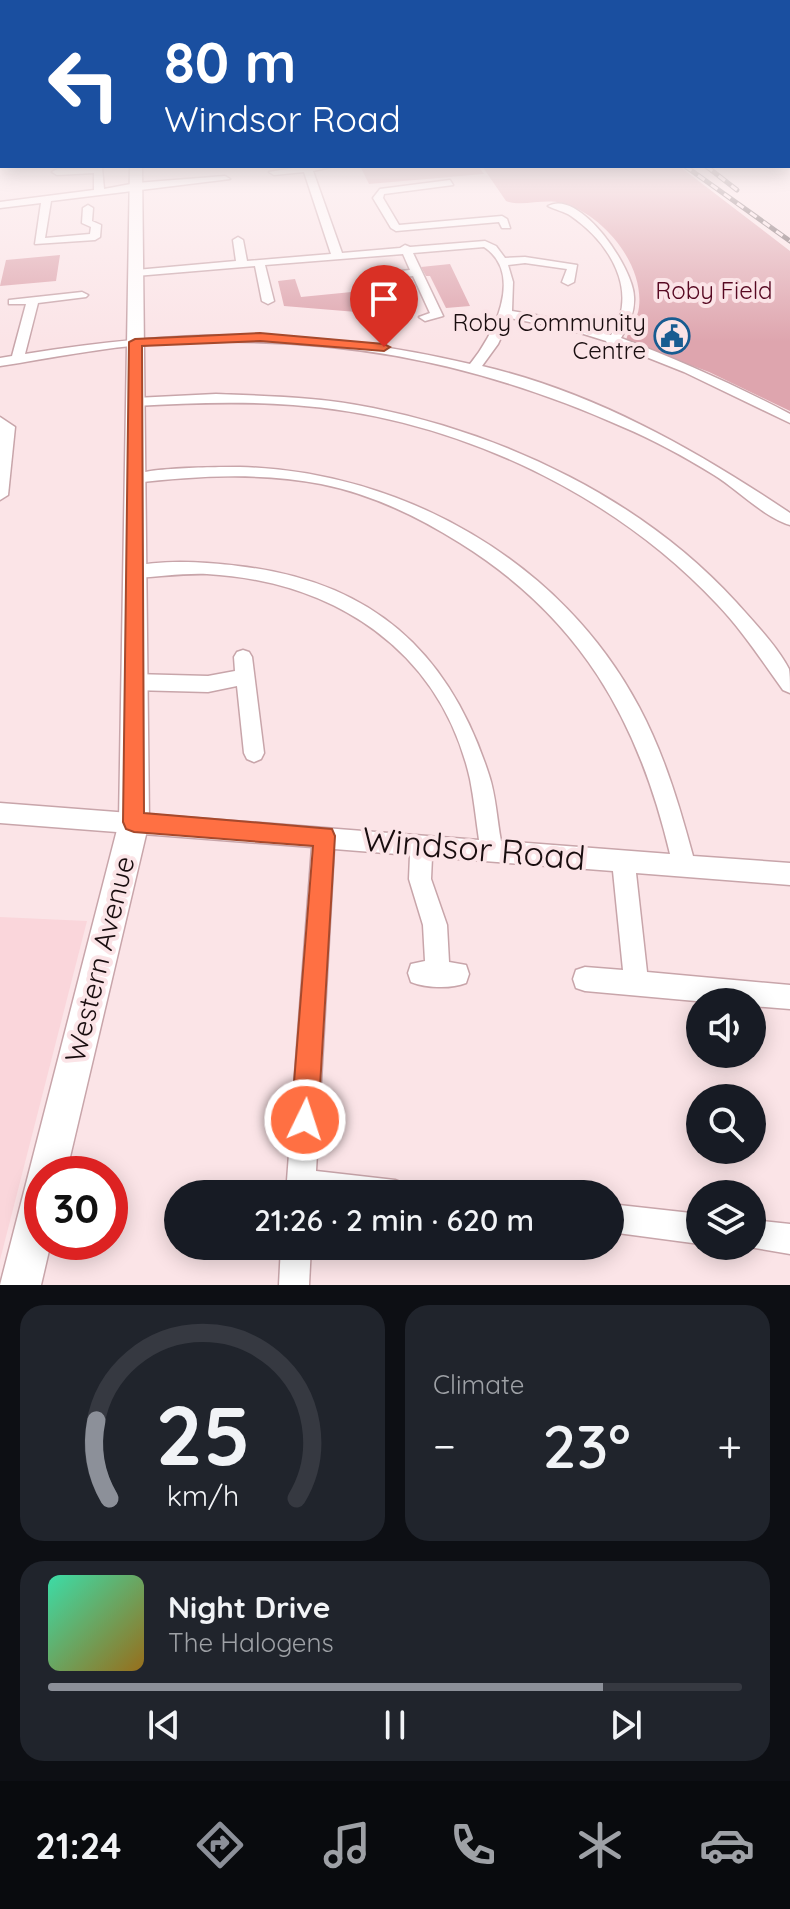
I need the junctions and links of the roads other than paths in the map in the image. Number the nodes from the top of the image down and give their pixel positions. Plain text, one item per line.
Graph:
1 (43, 222) edge
2 (87, 222) edge
3 (136, 222) edge
4 (324, 222) edge
5 (392, 222) edge
6 (470, 222) edge
7 (504, 222) edge
8 (584, 222) edge
9 (427, 226) junction
10 (506, 226) dead end
11 (238, 240) dead end
12 (438, 246) junction
13 (405, 248) junction
14 (337, 255) junction
15 (259, 262) junction
16 (502, 262) junction
17 (242, 264) junction
18 (417, 272) junction
19 (136, 273) junction
20 (568, 282) dead end
21 (378, 289) dead end
22 (82, 295) dead end
23 (33, 300) junction
24 (268, 301) dead end
25 (13, 302) dead end
26 (506, 314) junction
27 (425, 317) dead end
28 (135, 342) junction
29 (612, 342) junction
30 (18, 359) junction
31 (0, 362) edge
32 (475, 366) junction
33 (135, 402) junction
34 (790, 419) edge
35 (0, 421) edge
36 (134, 478) junction
37 (1, 487) edge
38 (790, 520) edge
39 (134, 572) junction
40 (243, 657) dead end
41 (245, 677) junction
42 (133, 682) junction
43 (790, 685) edge
44 (254, 753) dead end
45 (0, 813) edge
46 (134, 822) junction
47 (324, 836) junction
48 (421, 845) junction
49 (491, 850) junction
50 (623, 860) junction
51 (684, 865) junction
52 (790, 874) edge
53 (438, 973) dead end
54 (585, 979) dead end
55 (636, 983) junction
56 (790, 997) edge
57 (50, 1156) edge
58 (301, 1180) edge
59 (624, 1220) edge
60 (686, 1227) edge
61 (766, 1236) edge
62 (790, 1239) edge
63 (25, 1260) edge
64 (295, 1260) edge
65 (19, 1285) edge
66 (294, 1285) edge

1 - 2 street
3 - 19 street, Western Avenue
4 - 14 street
5 - 9 street
6 - 9 street
7 - 10 street
8 - 29 street
9 - 12 street
11 - 17 street
12 - 13 street
12 - 16 street
13 - 14 street
13 - 18 street
14 - 15 street
15 - 17 street
15 - 24 street
16 - 20 street
16 - 26 street
17 - 19 street
18 - 21 street
18 - 27 street
19 - 28 street, Western Avenue
22 - 23 street
23 - 25 street
23 - 30 street
26 - 29 street
26 - 32 street
28 - 30 street
28 - 32 street
28 - 33 street, Western Avenue
29 - 34 street
30 - 31 street
32 - 38 street
33 - 36 street, Western Avenue
33 - 43 street
35 - 37 street
36 - 39 street, Western Avenue
36 - 51 street
39 - 42 street, Western Avenue
39 - 49 street
40 - 41 street
41 - 42 street
41 - 44 street
42 - 46 street, Western Avenue
45 - 46 street, Windsor Road
46 - 47 street, Windsor Road
46 - 57 street, Western Avenue
47 - 48 street, Windsor Road
47 - 58 street
48 - 49 street, Windsor Road
48 - 53 street
49 - 50 street, Windsor Road
50 - 51 street, Windsor Road
50 - 55 street, Windsor Road
51 - 52 street, Windsor Road
54 - 55 street
55 - 56 street
59 - 60 street
61 - 62 street
63 - 65 street
64 - 66 street

